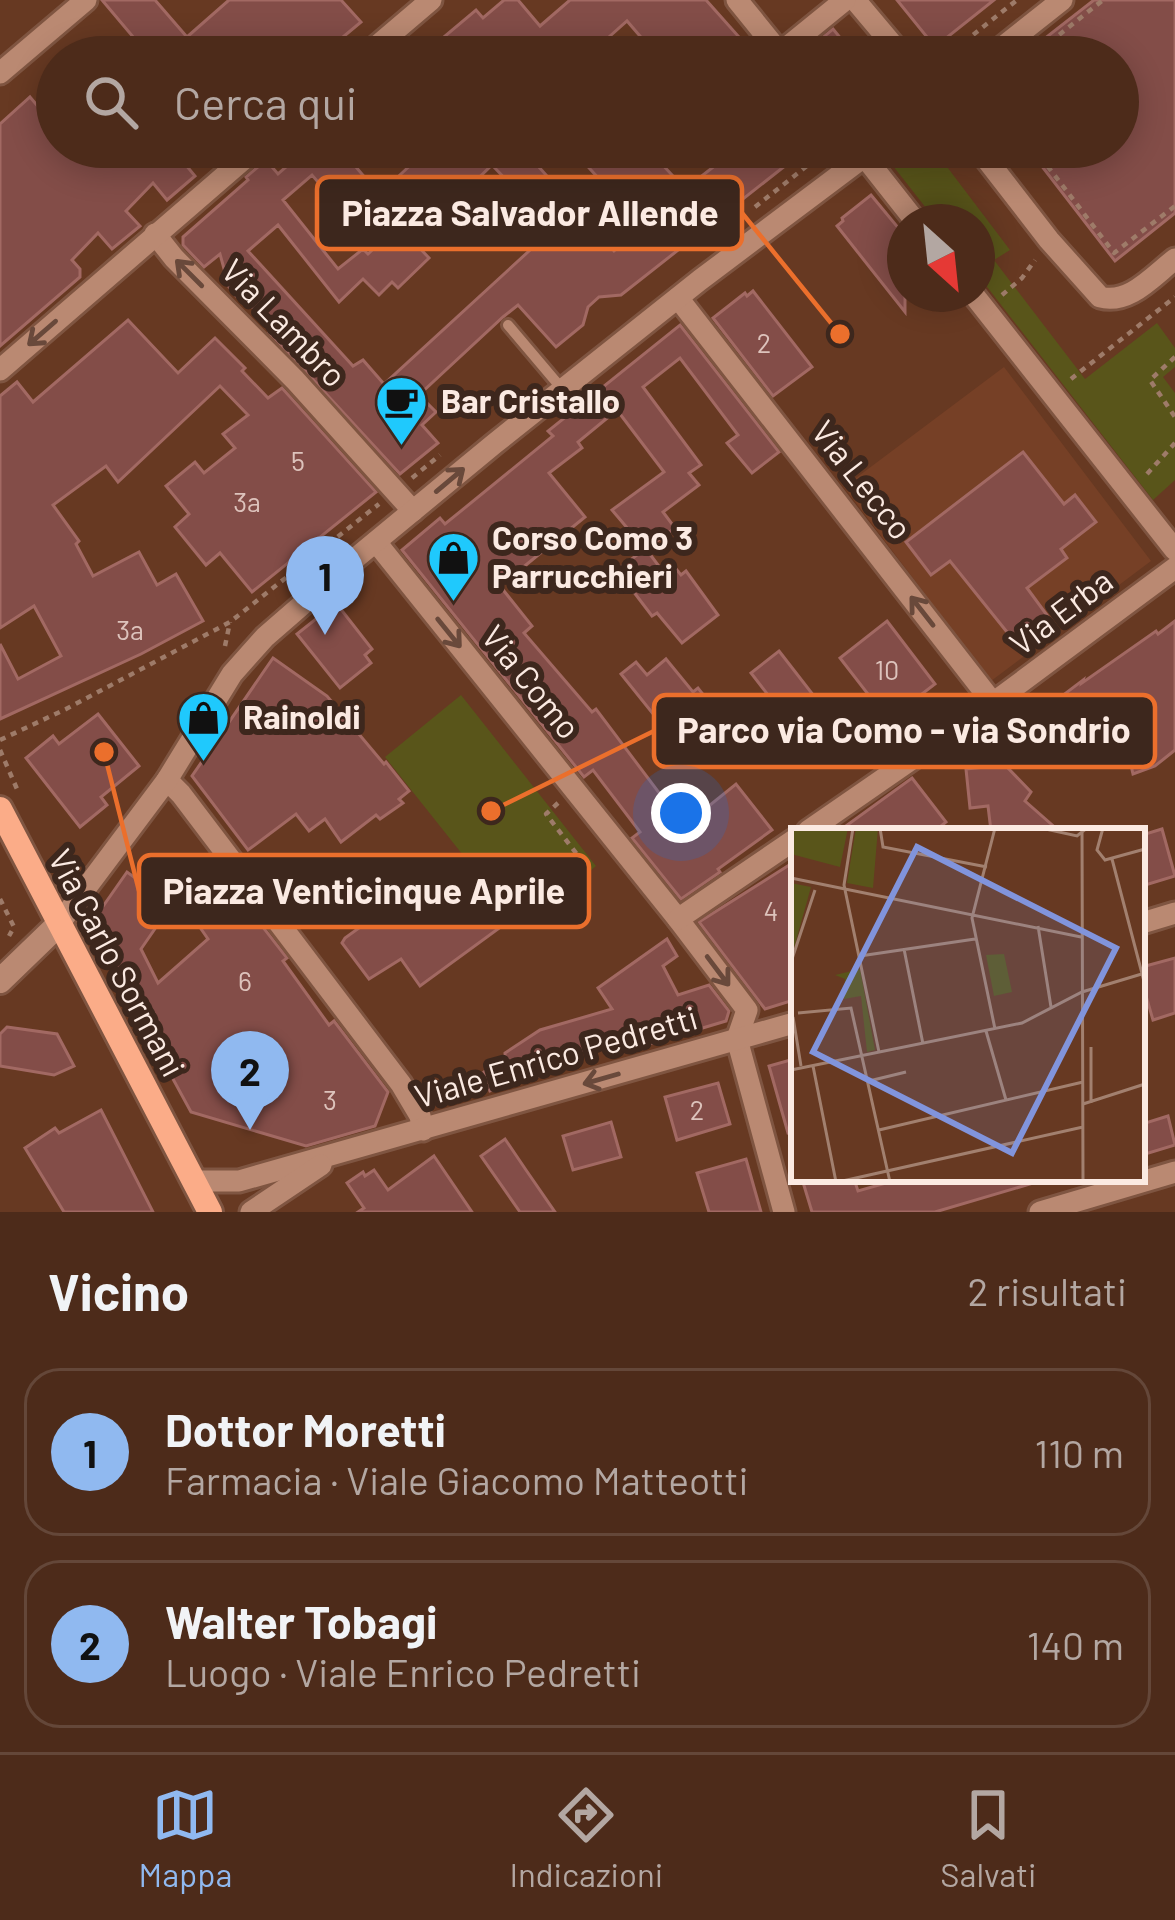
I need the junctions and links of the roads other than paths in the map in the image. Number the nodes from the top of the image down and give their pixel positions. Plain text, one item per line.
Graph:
1 (86, 0) edge
2 (431, 0) edge
3 (737, 0) edge
4 (845, 0) edge
5 (855, 0) edge
6 (1062, 0) edge
7 (44, 36) edge
8 (389, 36) edge
9 (764, 36) edge
10 (801, 36) edge
11 (885, 36) edge
12 (1017, 36) edge
13 (36, 43) edge
14 (0, 74) edge
15 (233, 168) edge
16 (849, 168) edge
17 (881, 168) edge
18 (993, 168) edge
19 (904, 204) edge
20 (155, 234) junction
21 (1175, 260) edge
22 (678, 298) junction
23 (988, 312) edge
24 (508, 325) dead end
25 (0, 370) edge
26 (562, 390) junction
27 (413, 511) junction
28 (376, 542) junction
29 (1175, 550) edge
30 (1175, 568) edge
31 (993, 704) junction
32 (167, 780) junction
33 (9, 799) edge
34 (812, 828) edge
35 (791, 842) edge
36 (1175, 913) edge
37 (678, 919) junction
38 (1145, 922) edge
39 (59, 924) junction
40 (0, 981) edge
41 (791, 1024) edge
42 (737, 1039) junction
43 (423, 1130) junction
44 (336, 1155) junction
45 (1175, 1172) edge
46 (194, 1181) junction
47 (1145, 1181) edge
48 (1141, 1182) edge
49 (209, 1212) edge
50 (251, 1212) edge
51 (784, 1212) edge
52 (1040, 1212) edge

1 - 7 street
2 - 8 street
3 - 9 street
4 - 10 street
5 - 11 street
6 - 12 street
13 - 14 street
15 - 20 street
16 - 22 street
17 - 19 street
18 - 21 street
20 -> 25 street
27 -> 20 street, Via Lambro
22 - 26 street
31 -> 22 street, Via Lecco
23 - 29 street
24 - 26 lane
27 -> 26 street
27 - 28 street
28 - 32 street
28 -> 37 street, Via Como
30 - 31 street, Via Erba
31 - 34 street, Via Erba
32 - 39 street
32 - 43 street
33 - 39 main road, Via Carlo Sormani
35 - 37 street
36 - 38 street
37 -> 42 street, Via Como
39 - 40 street
39 - 46 main road, Via Carlo Sormani
41 - 42 street, Viale Enrico Pedretti
42 -> 43 street, Viale Enrico Pedretti
42 - 51 street
43 - 44 street, Viale Enrico Pedretti
44 - 46 street, Viale Enrico Pedretti
44 - 50 street, Viale Enrico Pedretti
45 - 47 street
46 - 49 main road, Via Carlo Sormani
48 - 52 street

